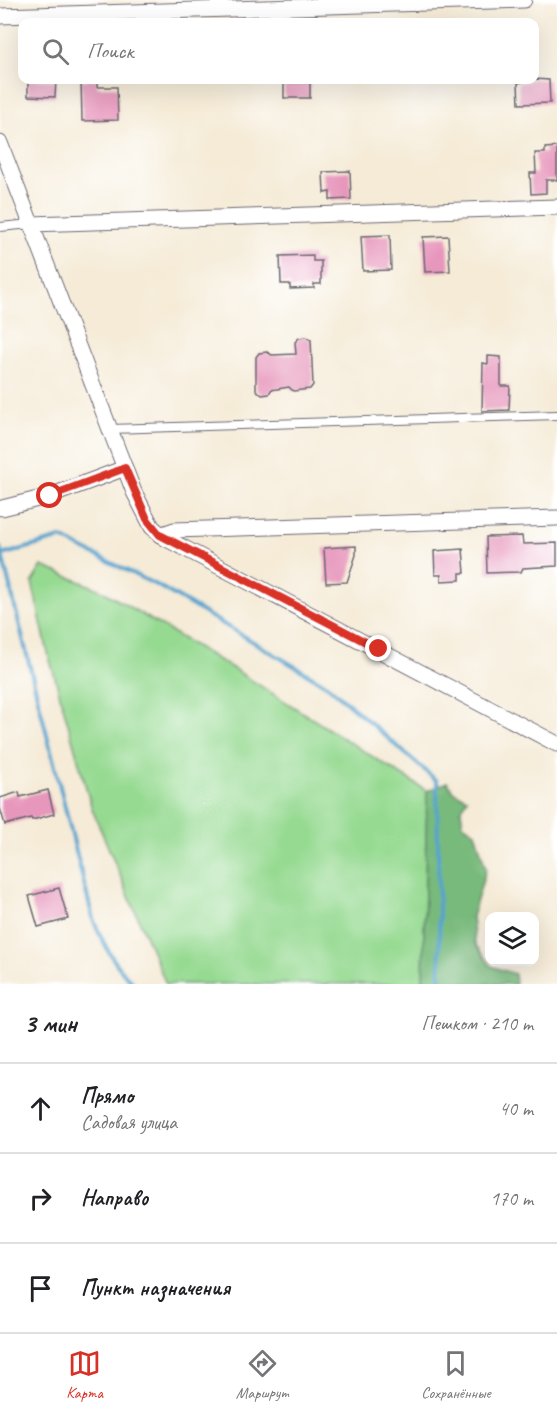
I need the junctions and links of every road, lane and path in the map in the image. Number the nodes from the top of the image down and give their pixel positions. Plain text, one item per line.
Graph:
1 (524, 0) edge
2 (0, 16) edge
3 (0, 143) edge
4 (557, 207) edge
5 (31, 224) junction
6 (0, 226) edge
7 (557, 415) edge
8 (110, 429) junction
9 (125, 468) junction
10 (2, 508) dead end
11 (557, 518) edge
12 (160, 535) junction
13 (557, 744) edge

1 - 2 street
3 - 5 street
4 - 5 street
5 - 6 lane
5 - 8 street
7 - 8 lane
8 - 9 street
9 - 10 street
9 - 12 street
11 - 12 street
12 - 13 street

